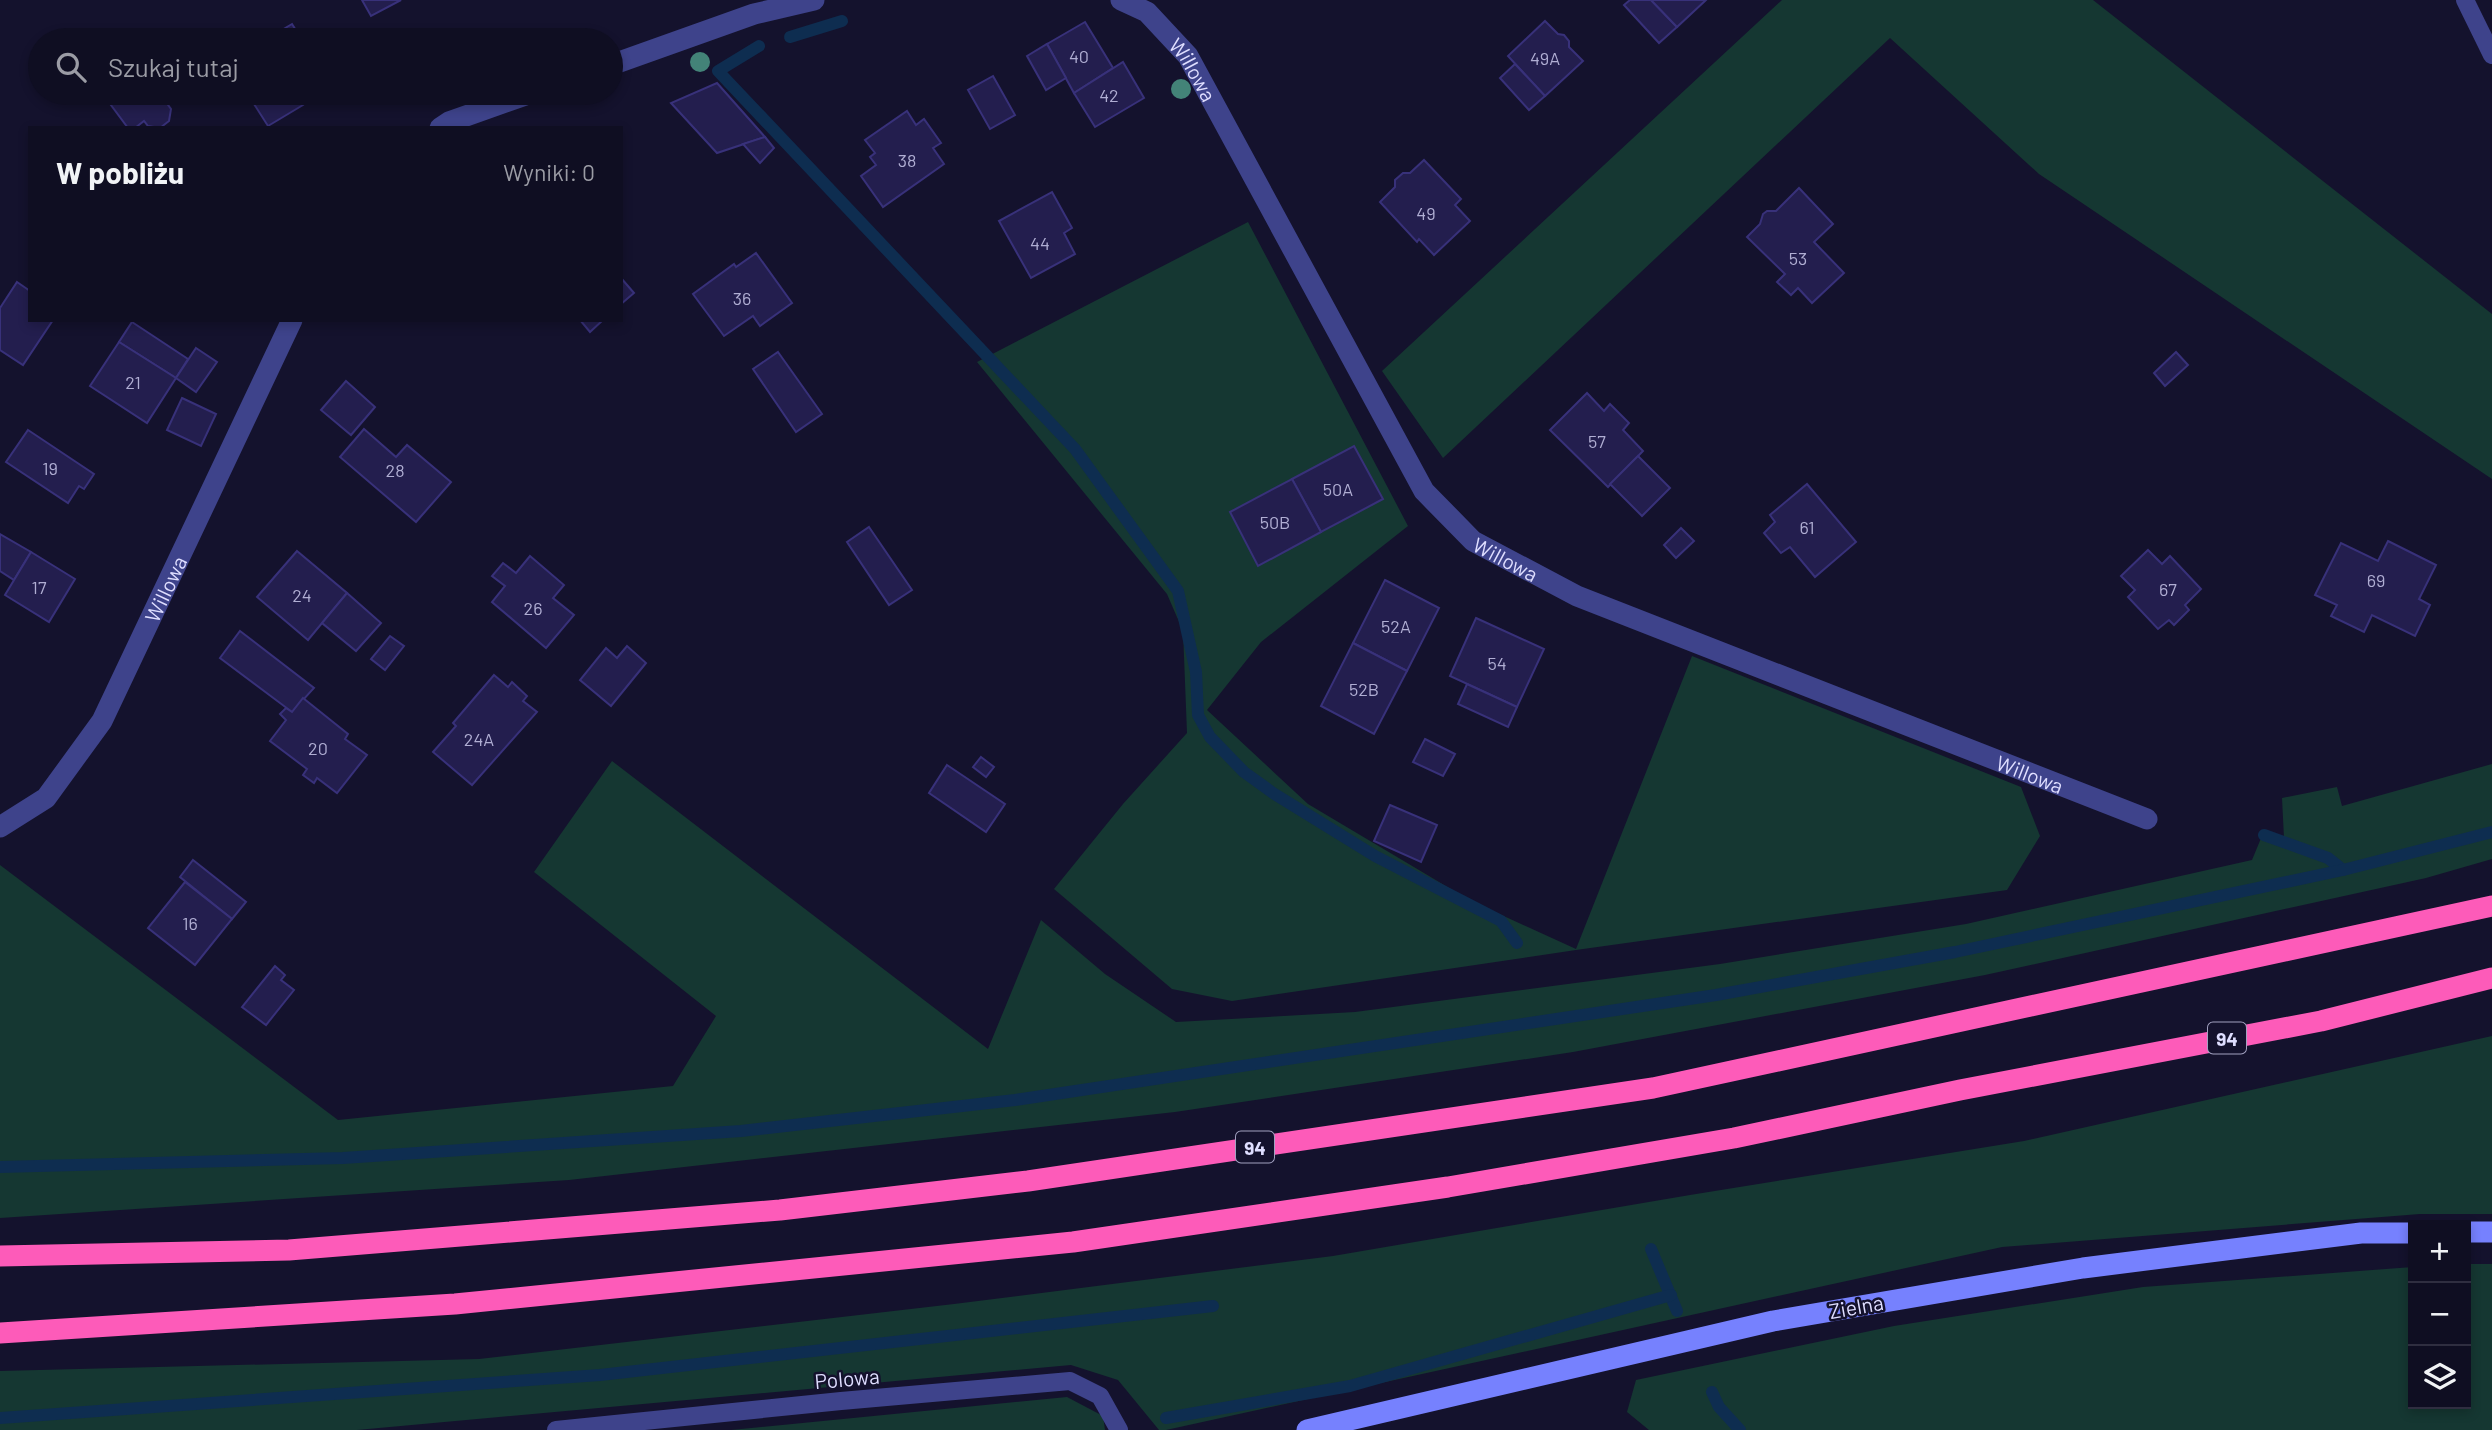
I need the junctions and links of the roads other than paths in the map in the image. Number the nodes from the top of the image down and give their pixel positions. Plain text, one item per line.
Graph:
1 (814, 0) edge
2 (1121, 0) edge
3 (2465, 0) edge
4 (2492, 55) edge
5 (623, 61) edge
6 (497, 105) edge
7 (443, 126) edge
8 (291, 322) edge
9 (2147, 818) dead end
10 (0, 827) edge
11 (2492, 906) edge
12 (2492, 978) edge
13 (2471, 1232) edge
14 (2492, 1232) edge
15 (2408, 1233) edge
16 (0, 1256) edge
17 (0, 1333) edge
18 (556, 1430) edge
19 (1119, 1430) edge
20 (1307, 1430) edge

1 - 5 street
2 - 9 street, Willowa
3 - 4 lane
6 - 7 street
8 - 10 street, Willowa
11 - 16 highway, 94
12 - 17 highway, 94
13 - 14 street
15 - 20 street, Zielna
18 - 19 lane, Polowa

